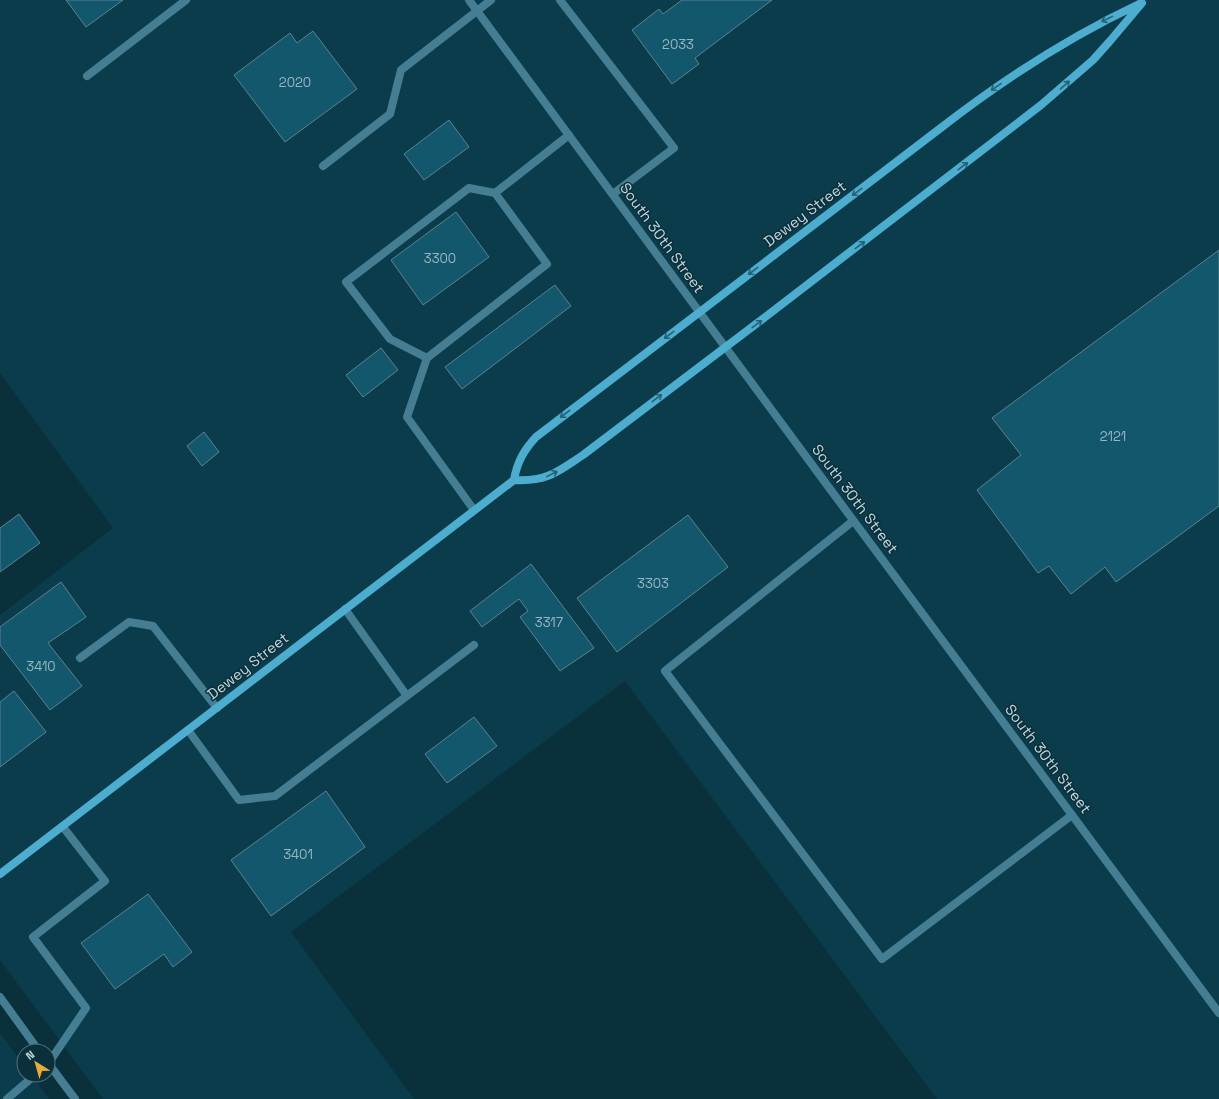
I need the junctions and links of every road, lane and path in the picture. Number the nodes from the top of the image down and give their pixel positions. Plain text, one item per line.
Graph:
1 (186, 0) edge
2 (469, 0) edge
3 (491, 0) edge
4 (560, 0) edge
5 (1144, 1) edge
6 (477, 10) junction
7 (87, 76) dead end
8 (569, 135) junction
9 (323, 166) dead end
10 (495, 193) junction
11 (613, 194) junction
12 (700, 312) junction
13 (726, 347) junction
14 (427, 358) junction
15 (514, 480) junction
16 (474, 510) junction
17 (853, 521) junction
18 (345, 609) junction
19 (474, 645) dead end
20 (80, 658) dead end
21 (407, 696) junction
22 (217, 708) junction
23 (188, 730) junction
24 (1072, 815) junction
25 (63, 827) junction
26 (0, 874) edge
27 (0, 997) edge
28 (1219, 1013) edge
29 (33, 1043) edge
30 (56, 1052) edge
31 (56, 1074) edge
32 (26, 1083) edge
33 (7, 1099) edge
34 (75, 1099) edge

1 - 7 street
2 - 6 street, South 30th Street
3 - 6 street
4 - 11 street
5 -> 12 street, Dewey Street
13 -> 5 street, Dewey Street
6 - 8 street, South 30th Street
6 - 9 street
8 - 10 street
8 - 11 street, South 30th Street
10 - 14 street
10 - 14 street
11 - 12 street, South 30th Street
12 - 13 street, South 30th Street
12 -> 15 street, Dewey Street
15 -> 13 street, Dewey Street
13 - 17 street, South 30th Street
14 - 16 street
15 - 16 street, Dewey Street
16 - 18 street, Dewey Street
17 - 24 street, South 30th Street
17 - 24 street
18 - 21 street
18 - 22 street, Dewey Street
19 - 21 street
20 - 22 street
21 - 23 street
22 - 23 street, Dewey Street
23 - 25 street, Dewey Street
24 - 28 street, South 30th Street
25 - 26 street, Dewey Street
25 - 30 street
27 - 29 street
31 - 34 street
32 - 33 street

